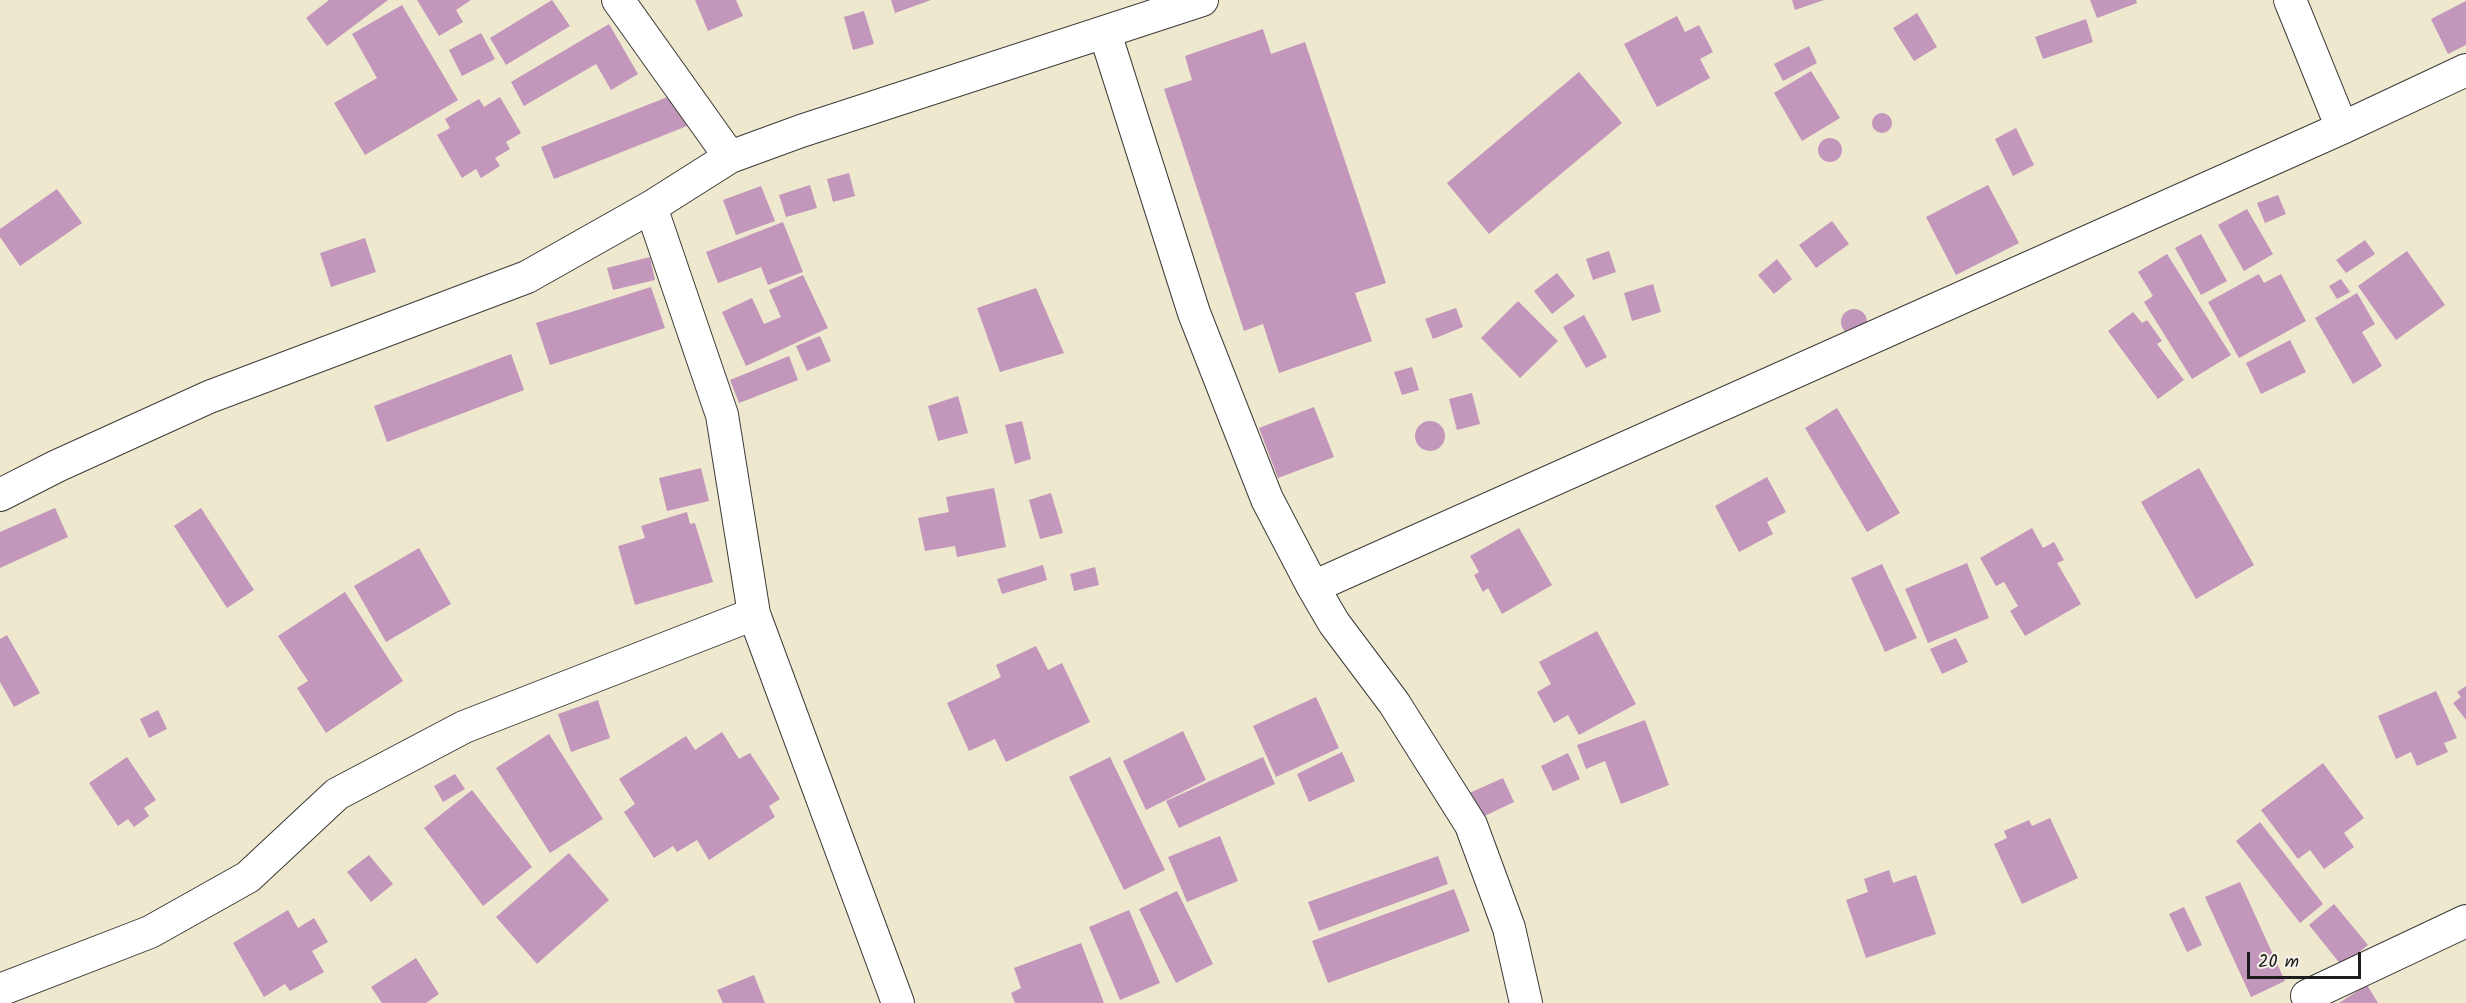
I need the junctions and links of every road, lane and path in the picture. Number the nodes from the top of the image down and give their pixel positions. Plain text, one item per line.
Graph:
1 (618, 0) edge
2 (1202, 0) edge
3 (2290, 0) edge
4 (1106, 33) junction
5 (2466, 69) edge
6 (2342, 128) junction
7 (729, 158) junction
8 (651, 207) junction
9 (0, 495) edge
10 (1313, 588) junction
11 (754, 614) junction
12 (2466, 921) edge
13 (0, 990) edge
14 (2307, 996) dead end
15 (898, 1003) edge
16 (1526, 1003) edge

1 - 7 street
2 - 4 street
3 - 6 street
4 - 7 street
4 - 10 street
5 - 6 street
6 - 10 street
7 - 8 street
8 - 9 street
8 - 11 street
10 - 16 street
11 - 13 street
11 - 15 street
12 - 14 street

